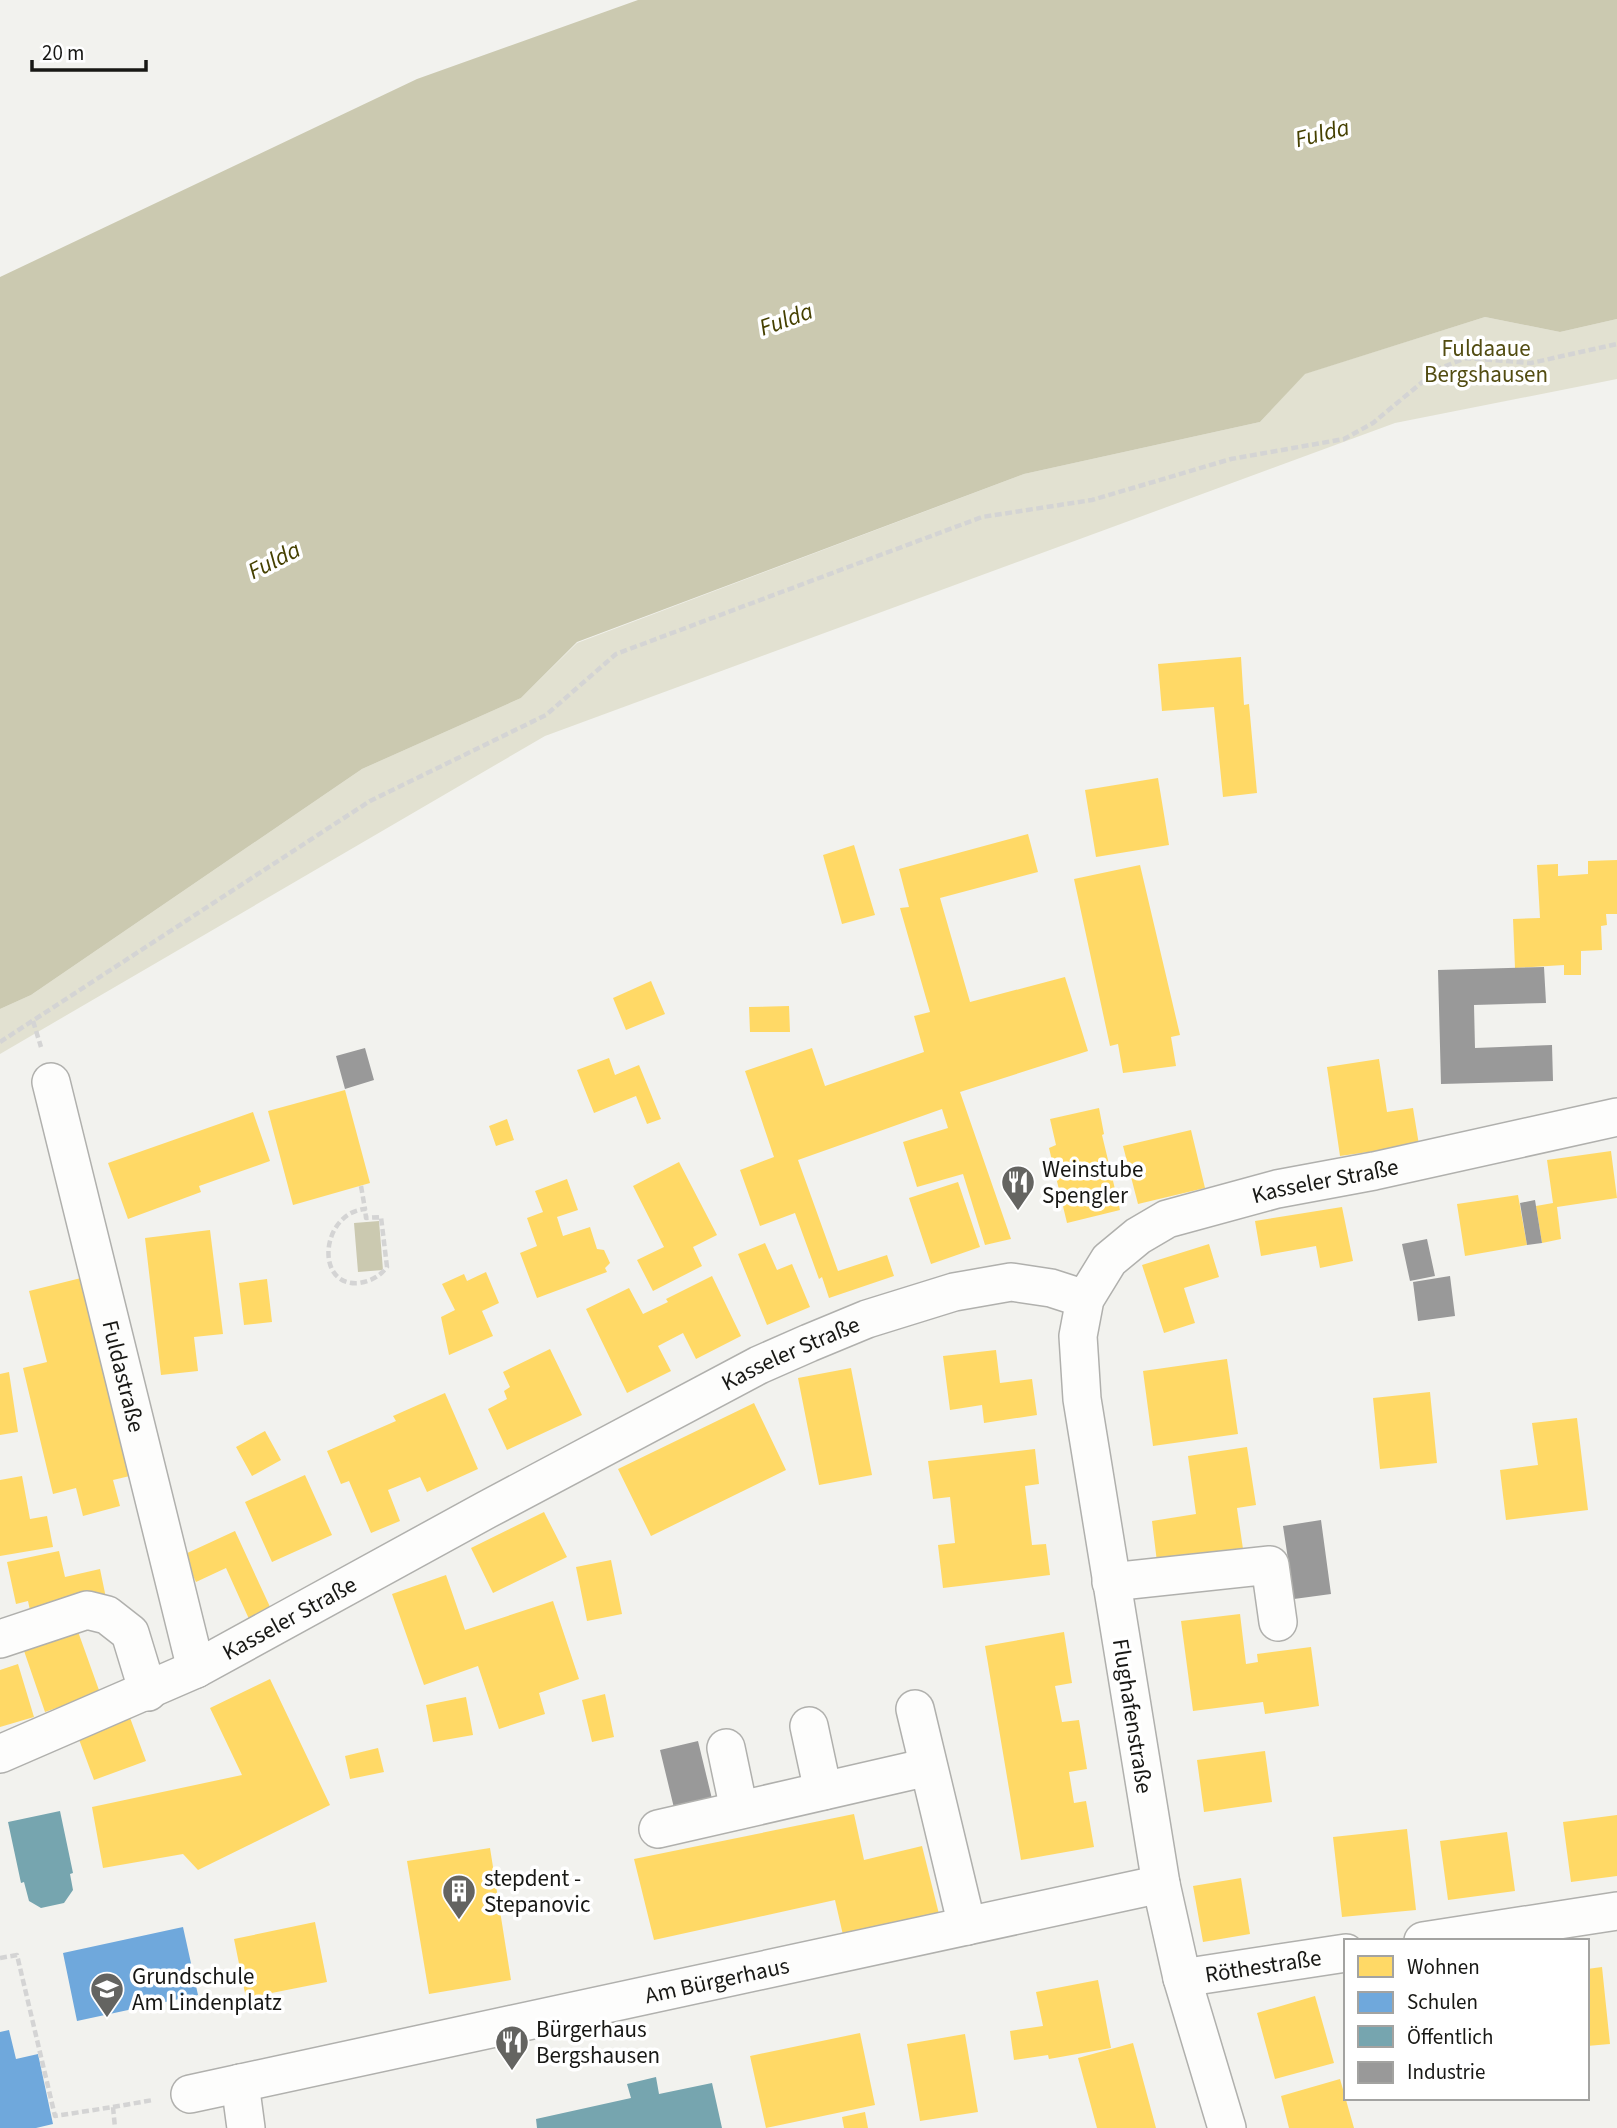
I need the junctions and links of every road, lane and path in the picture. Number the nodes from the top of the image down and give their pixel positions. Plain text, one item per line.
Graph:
1 (1617, 344) edge
2 (0, 1042) edge
3 (51, 1082) dead end
4 (1617, 1117) edge
5 (362, 1186) dead end
6 (365, 1209) junction
7 (1085, 1298) junction
8 (1111, 1582) junction
9 (1278, 1622) dead end
10 (0, 1639) edge
11 (196, 1669) junction
12 (148, 1692) junction
13 (915, 1709) dead end
14 (809, 1726) dead end
15 (726, 1748) dead end
16 (0, 1754) edge
17 (928, 1767) junction
18 (823, 1791) junction
19 (739, 1810) junction
20 (658, 1829) dead end
21 (1161, 1884) junction
22 (1617, 1911) edge
23 (967, 1926) junction
24 (1436, 1939) edge
25 (1344, 1953) edge
26 (0, 1958) edge
27 (1182, 1978) junction
28 (240, 2083) junction
29 (190, 2094) dead end
30 (115, 2128) edge
31 (246, 2128) edge
32 (1227, 2128) edge

1 - 2 path
3 - 11 street, Fuldastraße
4 - 7 street, Kasseler Straße
5 - 6 path
6 - 6 path
7 - 8 street, Flughafenstraße
7 - 11 street, Kasseler Straße
8 - 9 street
8 - 21 street, Flughafenstraße
10 - 12 street
11 - 12 street, Kasseler Straße
12 - 16 street, Kasseler Straße
13 - 17 street
14 - 18 street
15 - 19 street
17 - 18 street
17 - 23 street
18 - 19 street
19 - 20 street
21 - 23 street, Am Bürgerhaus
21 - 27 street, Flughafenstraße
22 - 24 street
23 - 28 street, Am Bürgerhaus
25 - 27 street, Röthestraße
26 - 30 path
27 - 32 street, Flughafenstraße
28 - 29 street, Am Bürgerhaus
28 - 31 street

